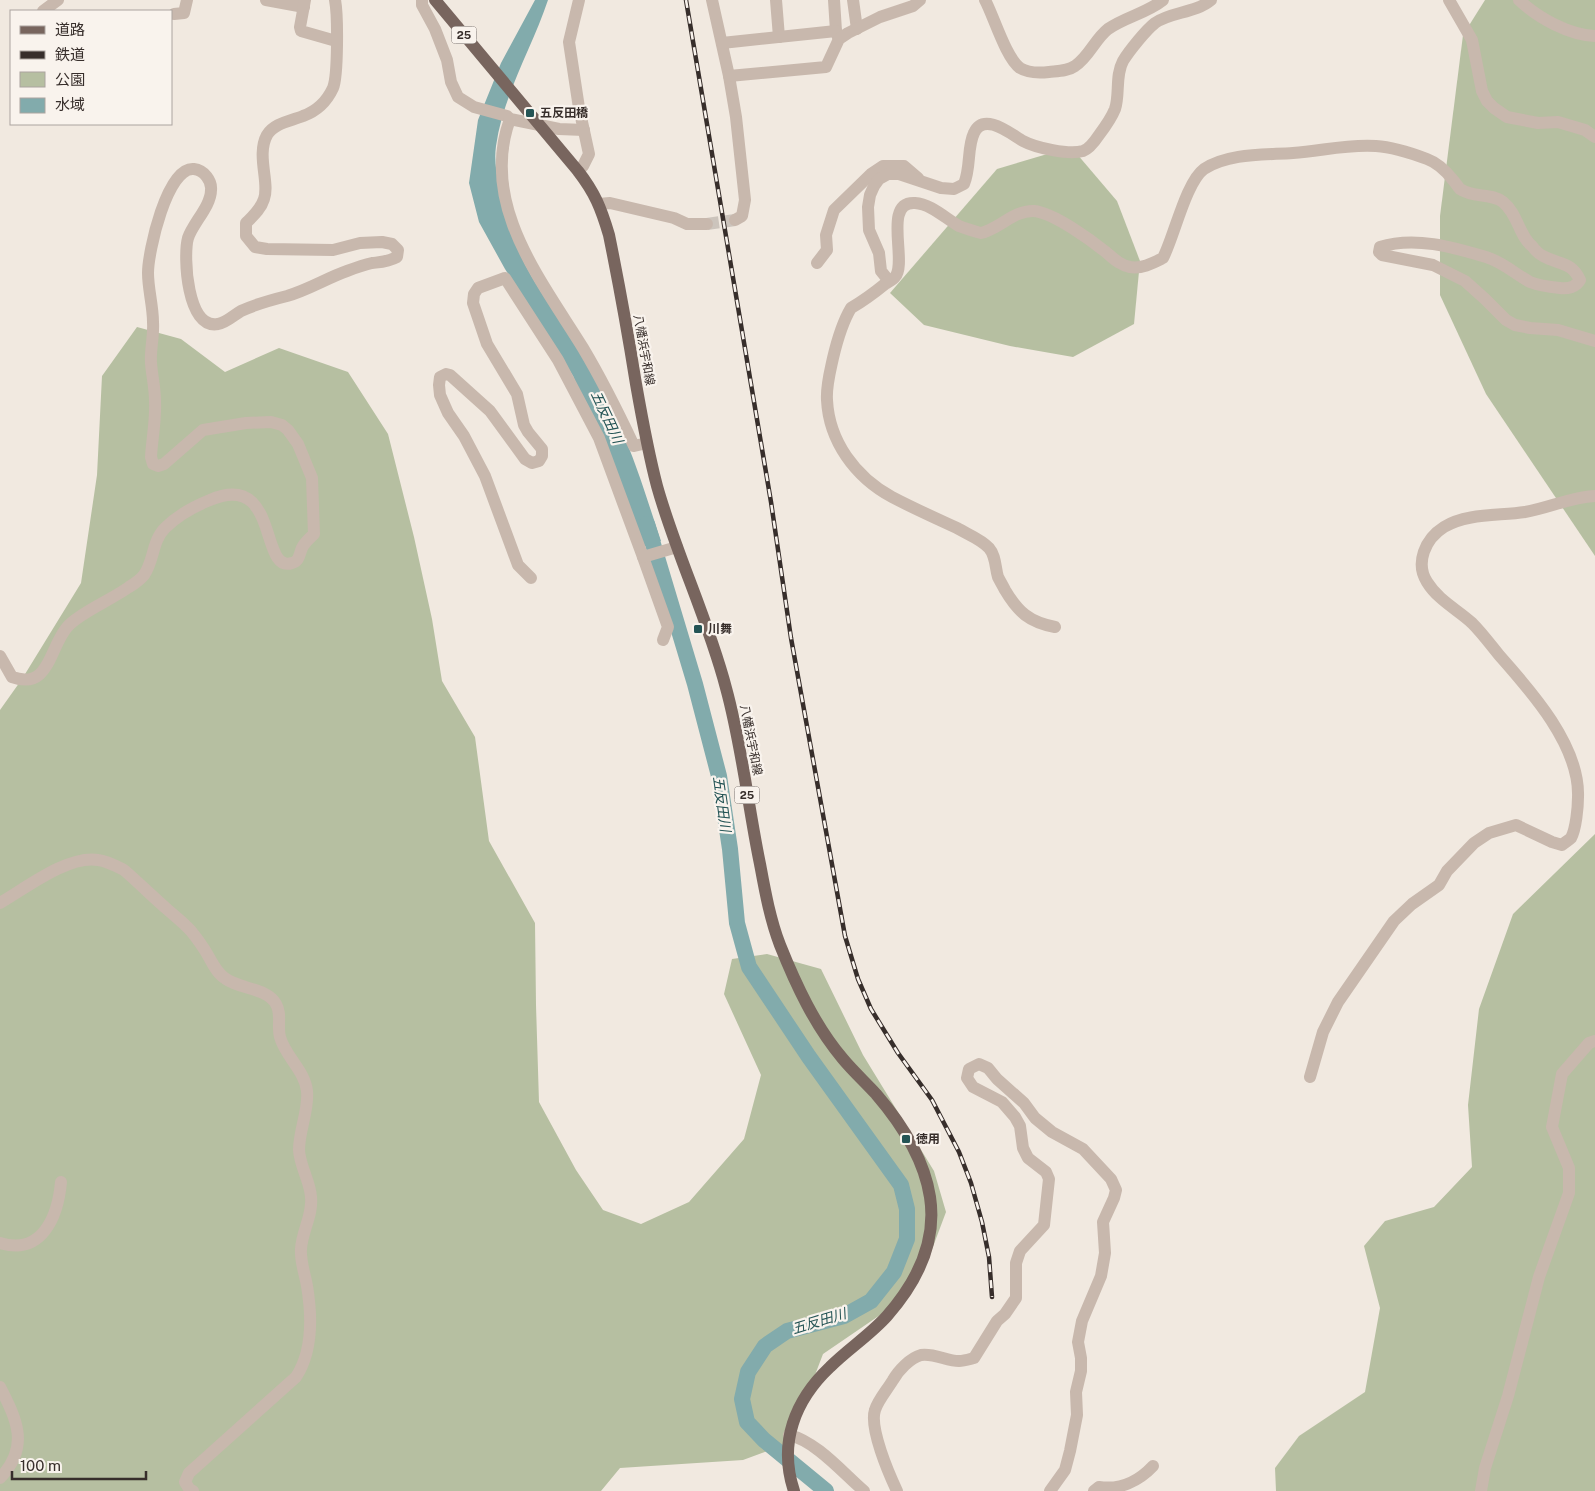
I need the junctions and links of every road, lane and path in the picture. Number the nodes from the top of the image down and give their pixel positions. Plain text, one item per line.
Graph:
1 (58, 0) edge
2 (187, 0) edge
3 (266, 0) edge
4 (335, 0) edge
5 (422, 0) edge
6 (435, 0) edge
7 (580, 0) edge
8 (712, 0) edge
9 (776, 0) edge
10 (834, 0) edge
11 (853, 0) edge
12 (920, 0) edge
13 (985, 0) edge
14 (1162, 0) edge
15 (1211, 0) edge
16 (1449, 0) edge
17 (1519, 0) edge
18 (305, 4) edge
19 (44, 10) edge
20 (174, 14) dead end
21 (857, 28) junction
22 (838, 35) junction
23 (1595, 36) edge
24 (779, 37) junction
25 (336, 41) junction
26 (722, 43) junction
27 (729, 76) junction
28 (509, 118) junction
29 (540, 125) junction
30 (584, 130) junction
31 (1595, 137) edge
32 (578, 171) junction
33 (924, 182) junction
34 (599, 204) junction
35 (735, 220) dead end
36 (707, 224) tunnel mouth
37 (817, 263) dead end
38 (889, 281) junction
39 (1595, 341) edge
40 (647, 443) junction
41 (1595, 496) edge
42 (673, 549) junction
43 (645, 557) junction
44 (531, 578) dead end
45 (1055, 627) dead end
46 (663, 640) dead end
47 (0, 656) edge
48 (0, 903) edge
49 (1595, 1041) edge
50 (1310, 1076) dead end
51 (61, 1182) dead end
52 (0, 1243) edge
53 (0, 1387) edge
54 (788, 1439) junction
55 (1153, 1466) dead end
56 (0, 1478) edge
57 (793, 1487) edge
58 (193, 1491) edge
59 (864, 1491) edge
60 (897, 1491) edge
61 (1050, 1491) edge
62 (1094, 1491) edge
63 (1480, 1491) edge

1 - 19 street
2 - 20 street
3 - 18 street
4 - 25 street
5 - 28 street
6 - 29 main road, 八幡浜宇和線 / 25
7 - 30 street
8 - 26 street
9 - 24 street
10 - 22 street
11 - 21 street
12 - 21 street
13 - 14 street
15 - 33 street
16 - 31 street
17 - 23 street
18 - 25 street
21 - 22 street
22 - 24 street
22 - 27 street
24 - 26 street
25 - 47 street
26 - 27 street
27 - 35 street
28 - 29 street
28 - 40 street
29 - 30 street
29 - 32 main road, 八幡浜宇和線 / 25
30 - 32 street
32 - 34 main road, 八幡浜宇和線 / 25
33 - 37 street
33 - 38 street
34 - 36 street
34 - 40 main road, 八幡浜宇和線 / 25
38 - 39 street
38 - 45 street
40 - 42 main road, 八幡浜宇和線 / 25
41 - 50 street
42 - 43 street
42 - 54 main road, 八幡浜宇和線 / 25
43 - 44 street
43 - 46 street
48 - 58 street
49 - 63 street
51 - 52 street
53 - 56 street
54 - 57 main road, 八幡浜宇和線 / 25
54 - 59 street
55 - 62 street
60 - 61 street

